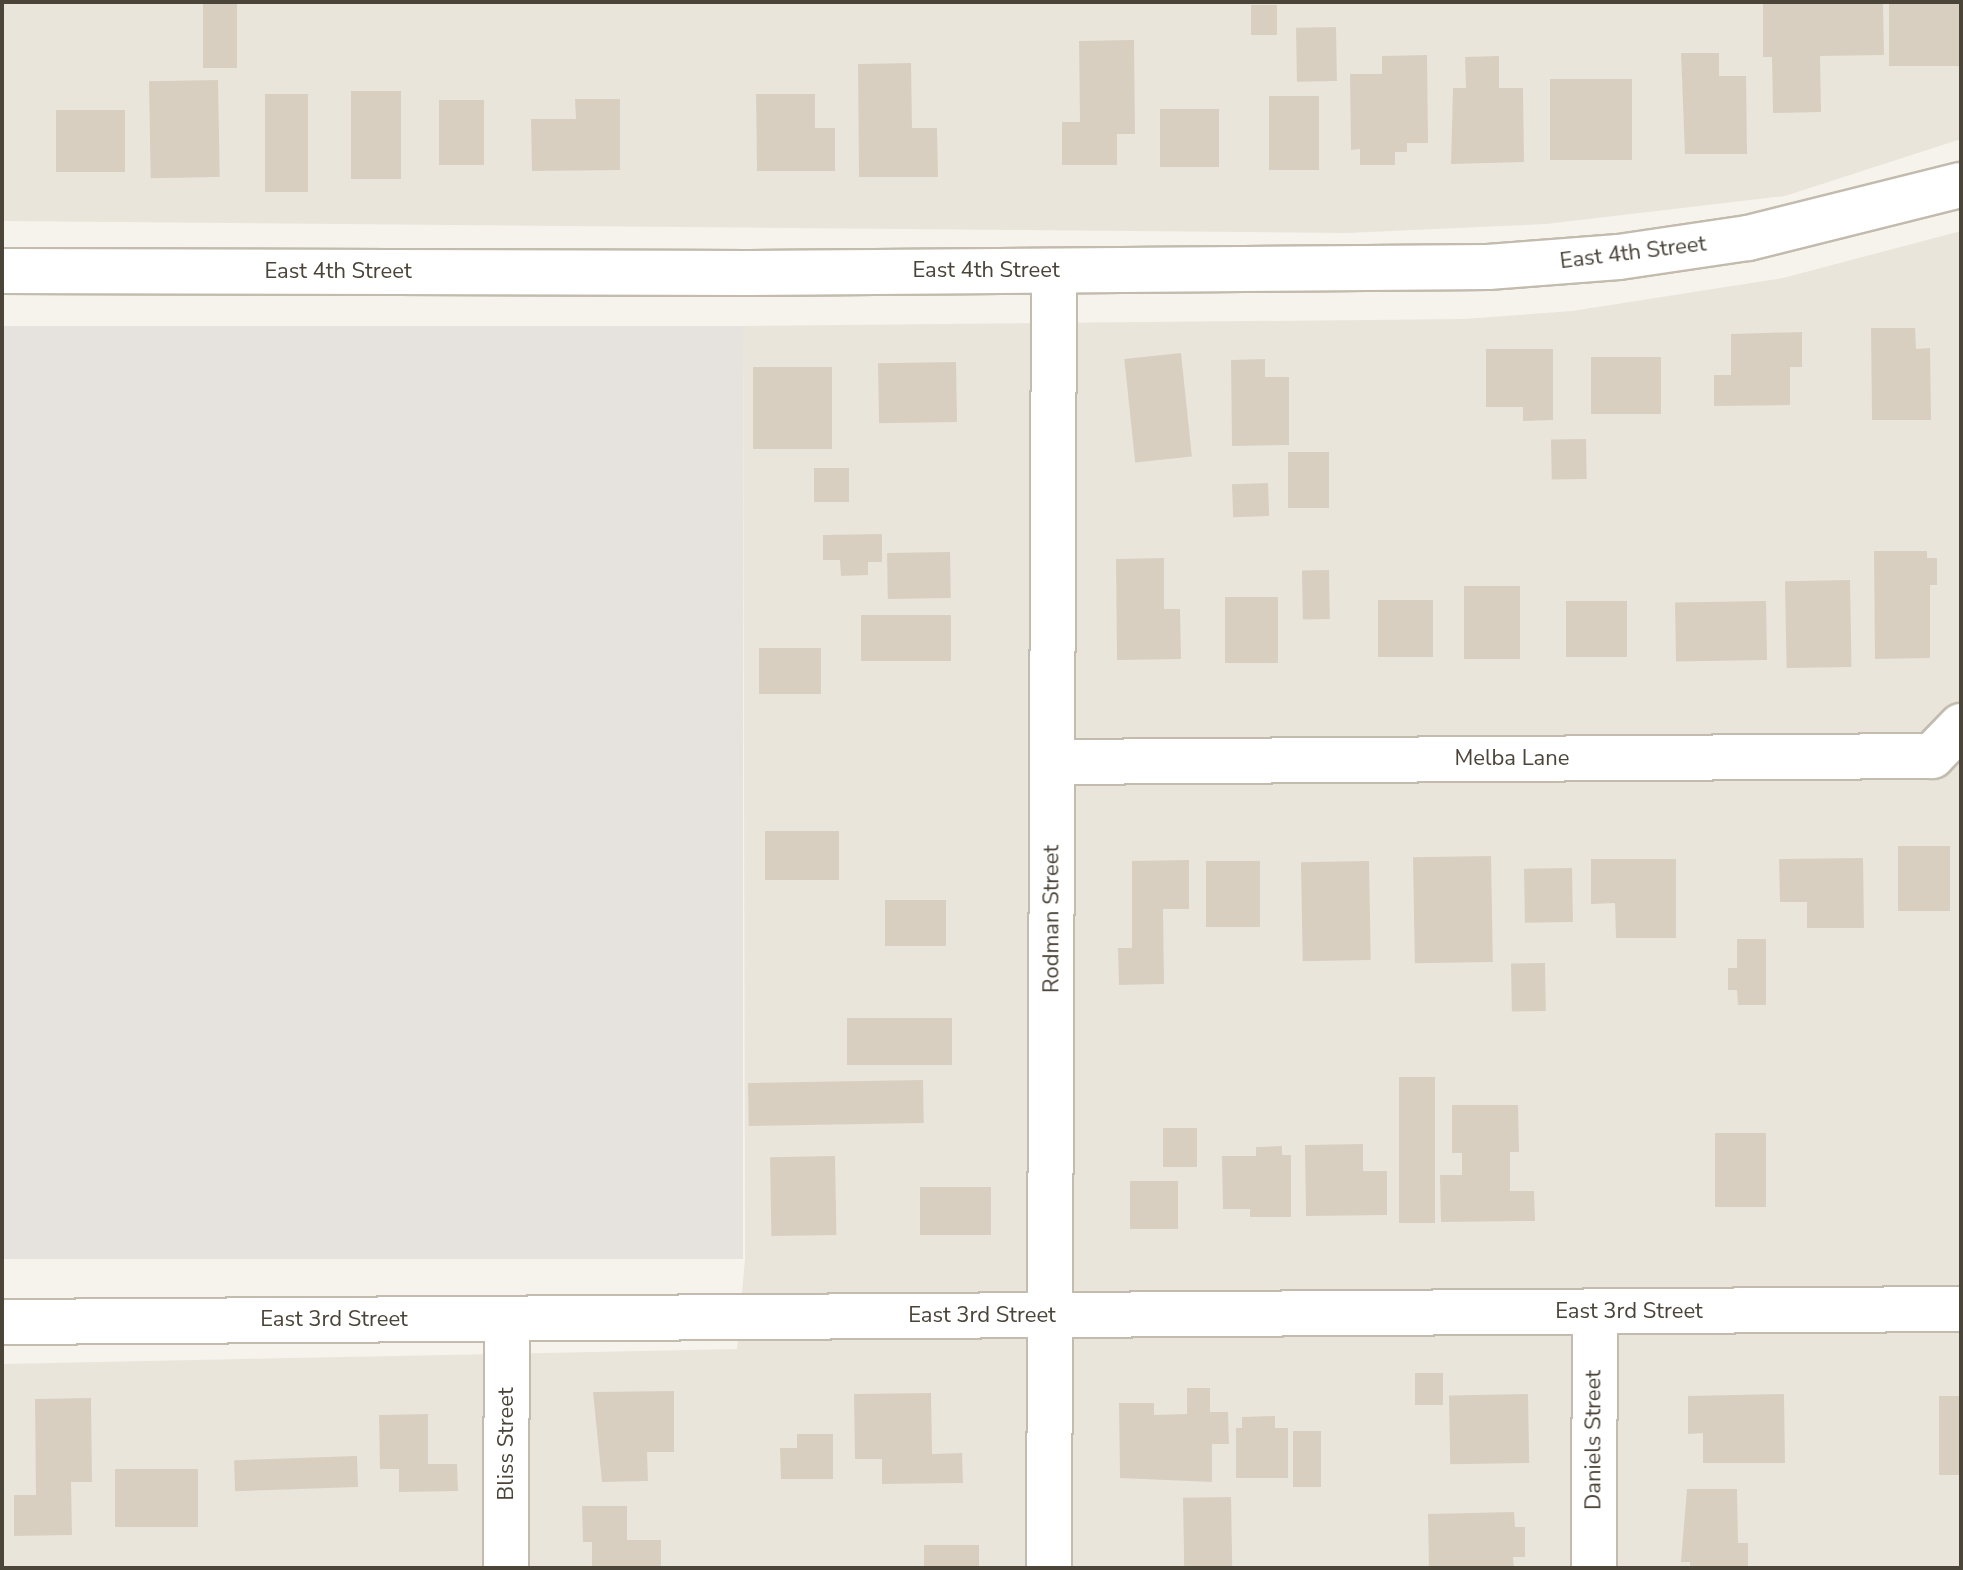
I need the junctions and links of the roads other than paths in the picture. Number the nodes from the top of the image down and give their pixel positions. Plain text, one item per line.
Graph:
1 (1961, 185) edge
2 (2, 271) edge
3 (1054, 271) junction
4 (1961, 726) edge
5 (1052, 762) junction
6 (1961, 1309) edge
7 (1595, 1312) junction
8 (1051, 1316) junction
9 (507, 1319) junction
10 (2, 1322) edge
11 (506, 1568) edge
12 (1049, 1568) edge
13 (1594, 1568) edge

1 - 3 street, East 4th Street
2 - 3 street, East 4th Street
3 - 5 street, Rodman Street
4 - 5 street, Melba Lane
5 - 8 street, Rodman Street
6 - 7 street, East 3rd Street
7 - 8 street, East 3rd Street
7 - 13 street, Daniels Street
8 - 9 street, East 3rd Street
8 - 12 street, Rodman Street
9 - 10 street, East 3rd Street
9 - 11 street, Bliss Street

